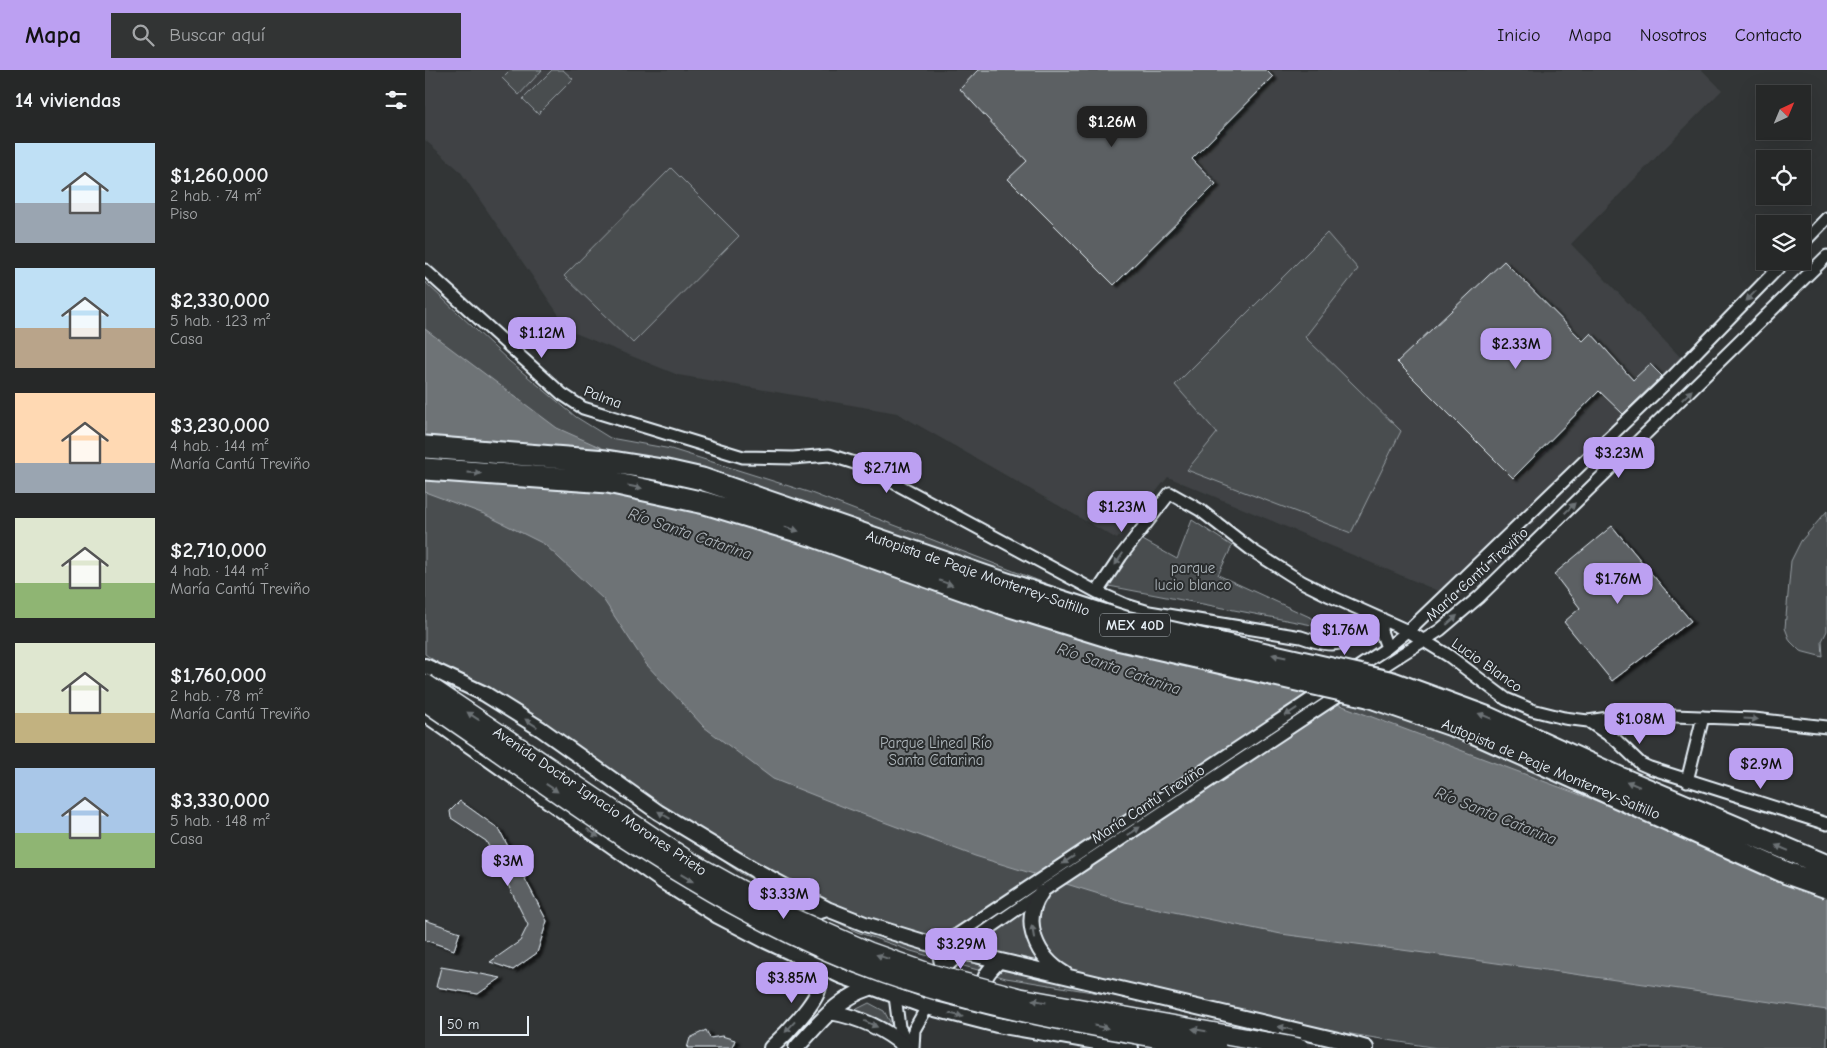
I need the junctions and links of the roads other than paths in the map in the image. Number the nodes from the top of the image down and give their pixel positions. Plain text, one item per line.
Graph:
1 (1827, 218) edge
2 (1811, 235) edge
3 (1827, 256) edge
4 (425, 270) edge
5 (1776, 270) edge
6 (425, 447) edge
7 (425, 469) edge
8 (1097, 592) junction
9 (1375, 617) junction
10 (1408, 631) junction
11 (1423, 640) junction
12 (1387, 648) junction
13 (425, 666) edge
14 (425, 684) edge
15 (425, 702) edge
16 (425, 714) edge
17 (1703, 716) junction
18 (1588, 722) junction
19 (1827, 727) edge
20 (1687, 781) junction
21 (1827, 824) edge
22 (1827, 866) edge
23 (753, 869) junction
24 (1827, 887) edge
25 (1045, 890) junction
26 (827, 909) junction
27 (718, 916) junction
28 (937, 946) junction
29 (961, 952) junction
30 (804, 958) junction
31 (999, 961) junction
32 (942, 971) junction
33 (1074, 979) junction
34 (871, 988) junction
35 (895, 996) junction
36 (927, 1008) junction
37 (830, 1012) junction
38 (997, 1025) junction
39 (771, 1048) edge
40 (796, 1048) edge
41 (910, 1048) edge
42 (1131, 1048) edge
43 (1217, 1048) edge
44 (1299, 1048) edge
45 (1366, 1048) edge

1 - 2 street
11 -> 3 street, María Cantú Treviño
4 - 8 street, Palma
5 -> 10 street, María Cantú Treviño
22 -> 6 highway, Autopista de Peaje Monterrey-Saltillo / MEX 40D, bridge
7 -> 24 highway, Autopista de Peaje Monterrey-Saltillo / MEX 40D, bridge
8 - 9 street
9 -> 8 street, Lucio Blanco
9 - 10 street, Lucio Blanco
9 - 12 street
10 - 11 street, Lucio Blanco
10 - 12 street, María Cantú Treviño
11 - 18 street, Lucio Blanco
25 -> 11 street, María Cantú Treviño, bridge
12 -> 28 street, María Cantú Treviño, bridge
23 -> 13 street
44 -> 14 main road, Avenida Doctor Ignacio Morones Prieto, bridge
15 -> 43 main road, Avenida Doctor Ignacio Morones Prieto, bridge
16 -> 27 street, Avenida Doctor Ignacio Morones Prieto
17 - 18 street, Lucio Blanco
17 -> 19 street, Lucio Blanco
17 - 20 street
18 - 20 street
20 - 21 street
23 - 26 street
23 - 27 street
25 - 29 street, María Cantú Treviño
33 -> 25 street
26 - 28 street
26 - 30 street
27 - 30 street, Avenida Doctor Ignacio Morones Prieto
28 - 29 street
28 - 32 street
29 - 31 street
29 - 32 street, María Cantú Treviño
30 - 34 street, Avenida Doctor Ignacio Morones Prieto
30 -> 39 street
31 - 33 street
31 - 38 street
32 - 36 street
45 -> 33 street
34 - 35 street, Avenida Doctor Ignacio Morones Prieto
34 - 37 street
35 - 36 street, Avenida Doctor Ignacio Morones Prieto
35 - 41 street
36 -> 38 street, Avenida Doctor Ignacio Morones Prieto
36 - 41 street
37 - 40 street
37 -> 41 street
38 - 42 street, Avenida Doctor Ignacio Morones Prieto

